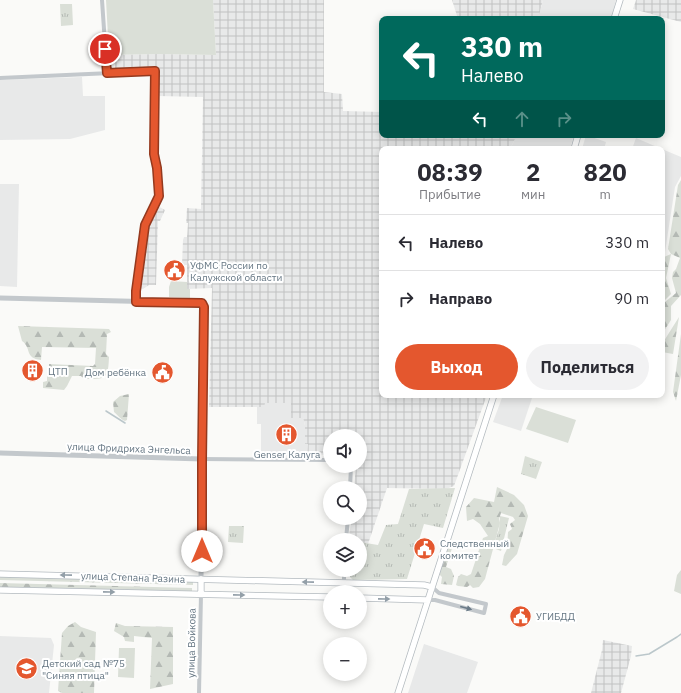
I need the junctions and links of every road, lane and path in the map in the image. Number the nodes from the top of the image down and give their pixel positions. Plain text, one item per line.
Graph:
1 (102, 0) edge
2 (620, 0) edge
3 (615, 16) edge
4 (107, 73) junction
5 (0, 78) edge
6 (0, 298) edge
7 (136, 302) junction
8 (493, 398) edge
9 (0, 453) edge
10 (202, 460) junction
11 (323, 460) edge
12 (0, 574) edge
13 (344, 577) edge
14 (201, 579) junction
15 (344, 583) junction
16 (432, 587) junction
17 (0, 590) edge
18 (201, 594) junction
19 (323, 597) edge
20 (367, 598) edge
21 (428, 600) junction
22 (199, 693) edge
23 (398, 693) edge

1 - 4 street
2 - 3 main road
4 - 5 street
4 - 7 street
6 - 7 street
7 - 10 street
8 - 16 main road
9 - 10 street, улица Фридриха Энгельса
10 - 11 street, улица Фридриха Энгельса
10 - 14 street
14 -> 12 main road, улица Степана Разина
13 - 15 street
15 -> 14 main road, улица Степана Разина
14 - 18 main road
15 - 16 main road, улица Степана Разина
16 - 21 main road
21 -> 16 street, улица Степана Разина
17 -> 18 main road, улица Степана Разина
18 -> 19 main road, улица Степана Разина
18 - 22 street, улица Войкова
20 -> 21 main road, улица Степана Разина
21 - 23 main road

